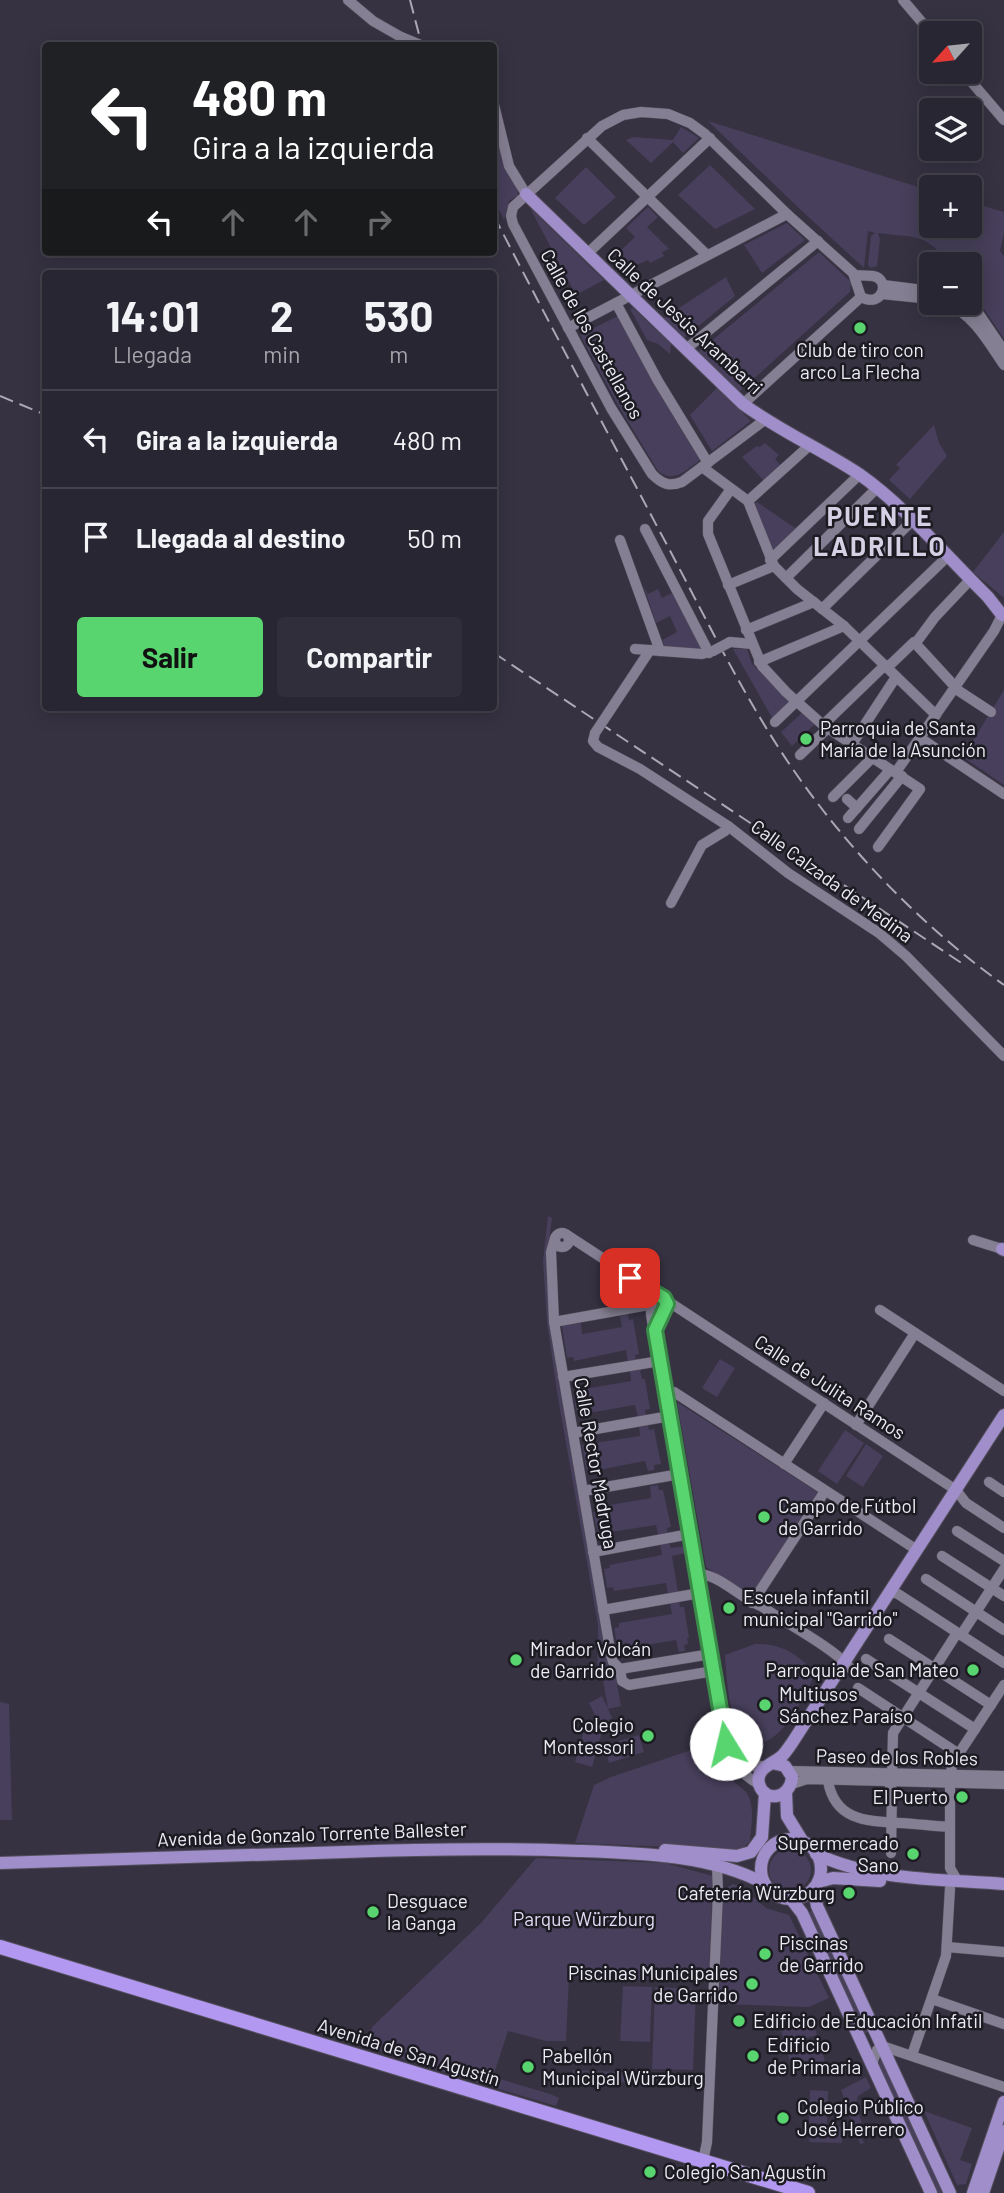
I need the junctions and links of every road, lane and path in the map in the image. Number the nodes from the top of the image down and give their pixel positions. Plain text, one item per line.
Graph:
1 (348, 0) edge
2 (903, 0) edge
3 (921, 21) edge
4 (413, 42) edge
5 (973, 84) edge
6 (497, 117) edge
7 (1004, 120) edge
8 (587, 138) junction
9 (710, 138) junction
10 (526, 194) junction
11 (648, 197) junction
12 (787, 214) junction
13 (818, 241) junction
14 (587, 254) junction
15 (707, 255) junction
16 (855, 275) junction
17 (866, 276) junction
18 (882, 289) junction
19 (919, 291) edge
20 (859, 292) junction
21 (631, 295) junction
22 (919, 297) edge
23 (616, 303) junction
24 (966, 315) edge
25 (980, 315) edge
26 (568, 328) junction
27 (686, 349) junction
28 (1004, 351) edge
29 (1004, 365) edge
30 (743, 404) junction
31 (766, 419) junction
32 (810, 445) junction
33 (705, 465) junction
34 (859, 475) junction
35 (877, 488) junction
36 (731, 489) junction
37 (748, 501) junction
38 (912, 521) junction
39 (645, 529) dead end
40 (620, 540) dead end
41 (947, 557) junction
42 (770, 559) junction
43 (786, 578) junction
44 (970, 580) junction
45 (728, 586) junction
46 (818, 606) junction
47 (1002, 616) edge
48 (844, 626) junction
49 (746, 630) junction
50 (859, 641) junction
51 (914, 643) junction
52 (752, 644) junction
53 (635, 649) dead end
54 (655, 651) junction
55 (711, 652) junction
56 (759, 662) junction
57 (886, 666) junction
58 (894, 680) dead end
59 (956, 685) junction
60 (797, 702) junction
61 (991, 712) dead end
62 (936, 715) junction
63 (775, 722) dead end
64 (826, 726) junction
65 (920, 738) junction
66 (852, 744) junction
67 (800, 755) dead end
68 (872, 758) junction
69 (896, 773) junction
70 (1004, 794) edge
71 (833, 797) dead end
72 (847, 799) dead end
73 (857, 808) junction
74 (848, 818) dead end
75 (727, 826) junction
76 (859, 828) dead end
77 (878, 847) dead end
78 (671, 903) dead end
79 (1004, 1056) edge
80 (973, 1240) dead end
81 (1003, 1249) edge
82 (658, 1304) junction
83 (880, 1310) dead end
84 (554, 1322) junction
85 (915, 1333) junction
86 (660, 1361) junction
87 (564, 1377) junction
88 (1004, 1391) edge
89 (666, 1393) junction
90 (824, 1404) junction
91 (1004, 1415) edge
92 (670, 1416) junction
93 (856, 1425) junction
94 (1004, 1430) edge
95 (573, 1433) junction
96 (784, 1464) junction
97 (680, 1474) junction
98 (989, 1482) dead end
99 (583, 1490) junction
100 (825, 1491) junction
101 (1004, 1492) edge
102 (958, 1493) junction
103 (1004, 1528) edge
104 (957, 1531) dead end
105 (690, 1534) junction
106 (917, 1550) junction
107 (593, 1552) junction
108 (942, 1556) dead end
109 (1004, 1561) edge
110 (1004, 1569) edge
111 (697, 1574) junction
112 (926, 1579) dead end
113 (992, 1588) junction
114 (700, 1592) junction
115 (894, 1593) junction
116 (1004, 1596) edge
117 (756, 1605) junction
118 (603, 1609) junction
119 (976, 1612) junction
120 (1004, 1630) edge
121 (959, 1634) junction
122 (889, 1639) dead end
123 (711, 1654) junction
124 (866, 1658) dead end
125 (1004, 1663) edge
126 (848, 1665) junction
127 (934, 1668) junction
128 (620, 1669) junction
129 (714, 1671) junction
130 (1004, 1685) edge
131 (858, 1688) dead end
132 (919, 1692) junction
133 (991, 1705) junction
134 (902, 1717) junction
135 (975, 1729) junction
136 (959, 1754) junction
137 (729, 1755) junction
138 (769, 1765) junction
139 (1004, 1776) edge
140 (890, 1777) junction
141 (789, 1779) junction
142 (950, 1779) junction
143 (828, 1781) junction
144 (1004, 1784) edge
145 (763, 1789) junction
146 (765, 1807) junction
147 (891, 1823) junction
148 (950, 1827) junction
149 (803, 1842) junction
150 (645, 1850) junction
151 (767, 1851) junction
152 (624, 1853) junction
153 (891, 1853) dead end
154 (816, 1854) junction
155 (0, 1863) edge
156 (717, 1866) junction
157 (949, 1882) junction
158 (765, 1884) junction
159 (1004, 1884) edge
160 (816, 1885) junction
161 (1004, 1893) edge
162 (791, 1899) junction
163 (0, 1947) edge
164 (947, 1947) junction
165 (1004, 1952) edge
166 (932, 1999) junction
167 (1004, 2024) edge
168 (864, 2047) junction
169 (881, 2049) junction
170 (912, 2055) junction
171 (872, 2064) junction
172 (1004, 2089) edge
173 (1004, 2102) edge
174 (1004, 2131) edge
175 (703, 2161) junction
176 (808, 2193) edge
177 (931, 2193) edge
178 (950, 2193) edge
179 (973, 2193) edge
180 (983, 2193) edge

1 - 4 street, bridge
2 - 3 street
5 - 7 street
6 - 10 street
8 - 9 street
8 - 10 street
8 - 11 street
9 - 11 street
9 - 12 street
10 - 14 main road, Calle de Jesús Arambarri
10 - 26 street, Calle de los Castellanos
11 - 14 street
11 - 15 street
12 - 13 street
12 - 15 street
13 - 16 street
13 - 27 street
14 - 21 main road, Calle de Jesús Arambarri
15 - 21 street
16 - 17 street
16 - 20 street
17 - 18 street
17 - 20 street
18 - 19 street
18 - 20 street
18 - 22 street
20 - 30 street
21 - 23 street
21 - 27 main road, Calle de Jesús Arambarri
23 - 26 street
23 - 33 street
24 - 29 street
25 - 28 street
26 - 33 street, Calle de los Castellanos
27 - 30 main road, Calle de Jesús Arambarri
30 - 31 main road, Calle de Jesús Arambarri
31 - 32 main road, Calle de Jesús Arambarri
31 - 33 street
32 - 34 main road, Calle de Jesús Arambarri
32 - 37 street
33 - 36 street
34 - 35 main road, Calle de Jesús Arambarri
34 - 42 street
35 - 38 main road, Calle de Jesús Arambarri
35 - 43 street
36 - 37 street
36 - 45 street
37 - 42 street
38 - 41 main road, Calle de Jesús Arambarri
38 - 46 street
39 - 55 street
40 - 54 street
41 - 44 main road, Calle de Jesús Arambarri
41 - 50 street
42 - 43 street
42 - 45 street
43 - 46 street
44 - 47 main road, Calle de Jesús Arambarri
44 - 51 street
45 - 49 street
46 - 48 street
46 - 49 street
47 - 59 street
48 - 50 street
48 - 56 street
49 - 52 street
50 - 57 street
50 - 60 street
51 - 57 street
51 - 59 street
52 - 55 street, bridge
52 - 56 street
53 - 54 street
54 - 55 street
54 - 75 street, Calle Calzada de Medina, bridge
56 - 60 street
57 - 62 street
57 - 64 street
58 - 66 street
59 - 61 street
59 - 62 street
60 - 63 street
60 - 64 street
62 - 65 street
64 - 66 street
64 - 67 street
65 - 69 street
65 - 70 street
66 - 68 street
68 - 69 street
68 - 71 street
69 - 73 street
69 - 76 street
69 - 77 street
72 - 73 street
73 - 74 street
75 - 78 street
75 - 79 street, Calle Calzada de Medina
80 - 81 street
82 - 84 street
82 - 84 street, Calle Rector Madruga
82 - 86 street
82 - 90 street, Calle de Julita Ramos
83 - 85 street
84 - 87 street, Calle Rector Madruga
85 - 88 street
85 - 93 street
86 - 87 street
86 - 89 street
87 - 95 street, Calle Rector Madruga
89 - 92 street
89 - 96 street
90 - 93 street, Calle de Julita Ramos
90 - 96 street
91 - 102 main road
92 - 95 street
92 - 97 street
93 - 102 street, Calle de Julita Ramos
94 - 102 main road
95 - 99 street, Calle Rector Madruga
96 - 100 street
97 - 99 street
97 - 105 street
98 - 101 street
99 - 107 street, Calle Rector Madruga
100 - 106 street
100 - 117 street
102 - 103 street, Calle de Julita Ramos
102 - 106 main road
102 - 115 main road
104 - 109 street
105 - 107 street
105 - 111 street
106 - 115 main road
107 - 118 street, Calle Rector Madruga
108 - 113 street
110 - 113 street
111 - 114 street
111 - 117 street
112 - 119 street
113 - 116 street
113 - 119 street
114 - 118 street
114 - 123 street
115 - 121 street
115 - 126 main road
117 - 126 street
118 - 128 street, Calle Rector Madruga
119 - 120 street
119 - 121 street
121 - 125 street
121 - 127 street
122 - 127 street
123 - 128 street
123 - 129 street
124 - 132 street
126 - 138 main road
126 - 141 main road
127 - 132 street
127 - 133 street
128 - 129 street
129 - 137 street
130 - 133 street
131 - 134 street
132 - 134 street
132 - 135 street
133 - 135 street
134 - 136 street
134 - 140 street
135 - 136 street
136 - 142 street
137 - 138 street
137 - 145 street
138 - 141 main road
138 - 145 main road
139 - 142 street, Paseo de los Robles
140 - 141 street, Paseo de los Robles
140 - 142 street, Paseo de los Robles
140 - 143 street, Paseo de los Robles
140 - 147 street
141 - 143 street, Paseo de los Robles
141 - 145 main road
141 - 149 main road
142 - 144 street, Paseo de los Robles
142 - 148 street
143 - 147 street
145 - 146 main road
146 - 150 main road
146 - 151 main road
147 - 148 street
147 - 153 street
148 - 157 street
149 - 151 main road
149 - 154 main road
150 - 151 main road, Avenida de Gonzalo Torrente Ballester
150 - 152 main road, Avenida de Gonzalo Torrente Ballester
151 - 158 main road
152 - 155 main road, Avenida de Gonzalo Torrente Ballester
152 - 156 main road, Avenida de Gonzalo Torrente Ballester
154 - 157 main road
154 - 160 main road
156 - 158 main road, Avenida de Gonzalo Torrente Ballester
156 - 175 street
157 - 159 main road
157 - 160 main road
157 - 161 main road
157 - 164 street
158 - 162 main road
160 - 162 main road
160 - 169 main road
162 - 168 main road
163 - 175 highway, Avenida de San Agustín
164 - 165 street
164 - 166 street
166 - 167 street
166 - 170 street
168 - 169 street
168 - 171 main road
169 - 170 street
169 - 171 street
169 - 172 street
169 - 178 main road
170 - 172 street
171 - 177 main road
173 - 179 main road
174 - 180 main road
175 - 176 highway, Avenida de San Agustín

